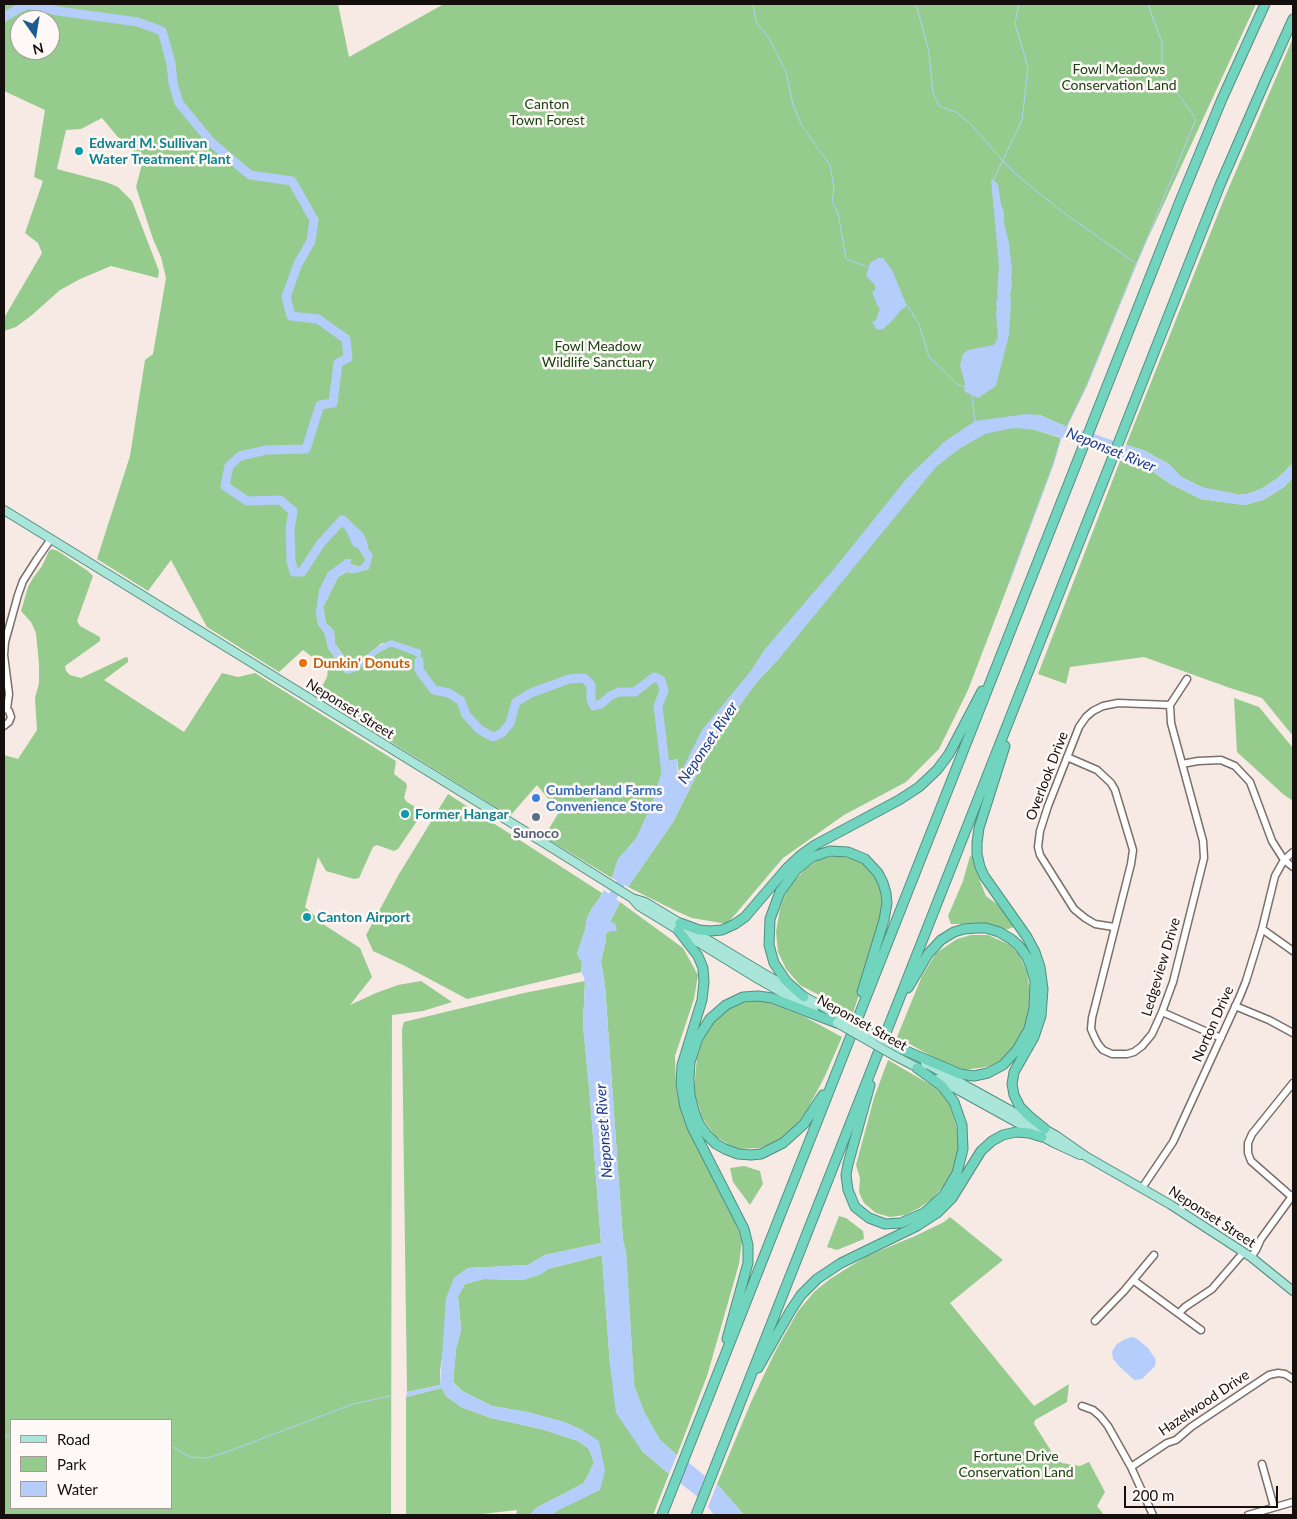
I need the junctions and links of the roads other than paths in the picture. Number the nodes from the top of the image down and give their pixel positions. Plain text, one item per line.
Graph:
1 (1265, 4) edge
2 (1293, 19) edge
3 (4, 510) edge
4 (51, 539) junction
5 (998, 663) junction
6 (5, 676) edge
7 (1187, 679) dead end
8 (1170, 705) junction
9 (5, 708) edge
10 (1012, 713) junction
11 (4, 726) edge
12 (1067, 757) junction
13 (1182, 764) junction
14 (1293, 852) edge
15 (1284, 860) junction
16 (1293, 867) edge
17 (679, 927) junction
18 (1114, 927) junction
19 (1262, 930) junction
20 (1293, 951) edge
21 (804, 997) junction
22 (897, 1005) junction
23 (1235, 1006) junction
24 (1162, 1012) junction
25 (838, 1020) junction
26 (856, 1021) junction
27 (1293, 1033) edge
28 (1221, 1038) junction
29 (897, 1052) junction
30 (873, 1066) junction
31 (917, 1068) junction
32 (833, 1080) junction
33 (1293, 1083) edge
34 (1044, 1133) junction
35 (1142, 1188) junction
36 (1292, 1196) edge
37 (1243, 1253) junction
38 (1154, 1255) dead end
39 (1251, 1257) junction
40 (1134, 1280) junction
41 (1293, 1291) edge
42 (1179, 1313) junction
43 (1095, 1321) dead end
44 (1201, 1330) dead end
45 (722, 1363) junction
46 (1293, 1379) edge
47 (748, 1383) junction
48 (1082, 1406) dead end
49 (1262, 1464) dead end
50 (1131, 1467) junction
51 (1293, 1502) edge
52 (1274, 1508) junction
53 (697, 1512) edge
54 (662, 1515) edge
55 (1153, 1515) edge
56 (1248, 1515) edge

1 - 5 highway
2 - 10 highway
3 - 4 main road, Neponset Street
4 - 6 street
4 - 17 main road, Neponset Street
5 - 17 highway
5 - 26 highway
6 - 9 street
7 - 8 street
8 - 12 street, Overlook Drive
8 - 13 street, Ledgeview Drive
9 - 11 street
10 - 22 highway
10 - 34 highway
12 - 18 street, Ledgeview Drive
12 - 18 street, Overlook Drive
13 - 15 street
13 - 24 street, Ledgeview Drive
14 - 15 street
15 - 16 street
15 - 19 street, Norton Drive
17 - 21 main road, Neponset Street
17 - 25 main road, Neponset Street
17 - 45 highway
18 - 24 street, Ledgeview Drive
19 - 20 street
19 - 23 street, Norton Drive
21 - 25 main road, Neponset Street
21 - 26 highway
22 - 29 highway
22 - 30 highway
23 - 27 street
23 - 28 street, Norton Drive
24 - 28 street
25 - 29 main road, Neponset Street, bridge
25 - 32 highway
26 - 32 highway
28 - 35 street, Norton Drive
29 - 31 main road, Neponset Street
29 - 34 main road, Neponset Street
30 - 31 highway
30 - 47 highway
31 - 34 main road, Neponset Street
32 - 45 highway
33 - 36 street
34 - 35 main road, Neponset Street
34 - 47 highway
35 - 37 main road, Neponset Street
36 - 39 street
37 - 39 main road, Neponset Street
37 - 42 street
38 - 40 street
39 - 41 main road, Neponset Street
40 - 42 street
40 - 43 street
42 - 44 street
45 - 54 highway
46 - 50 street, Hazelwood Drive
47 - 53 highway
48 - 50 street
49 - 52 street
50 - 55 street
51 - 52 street
52 - 56 street

